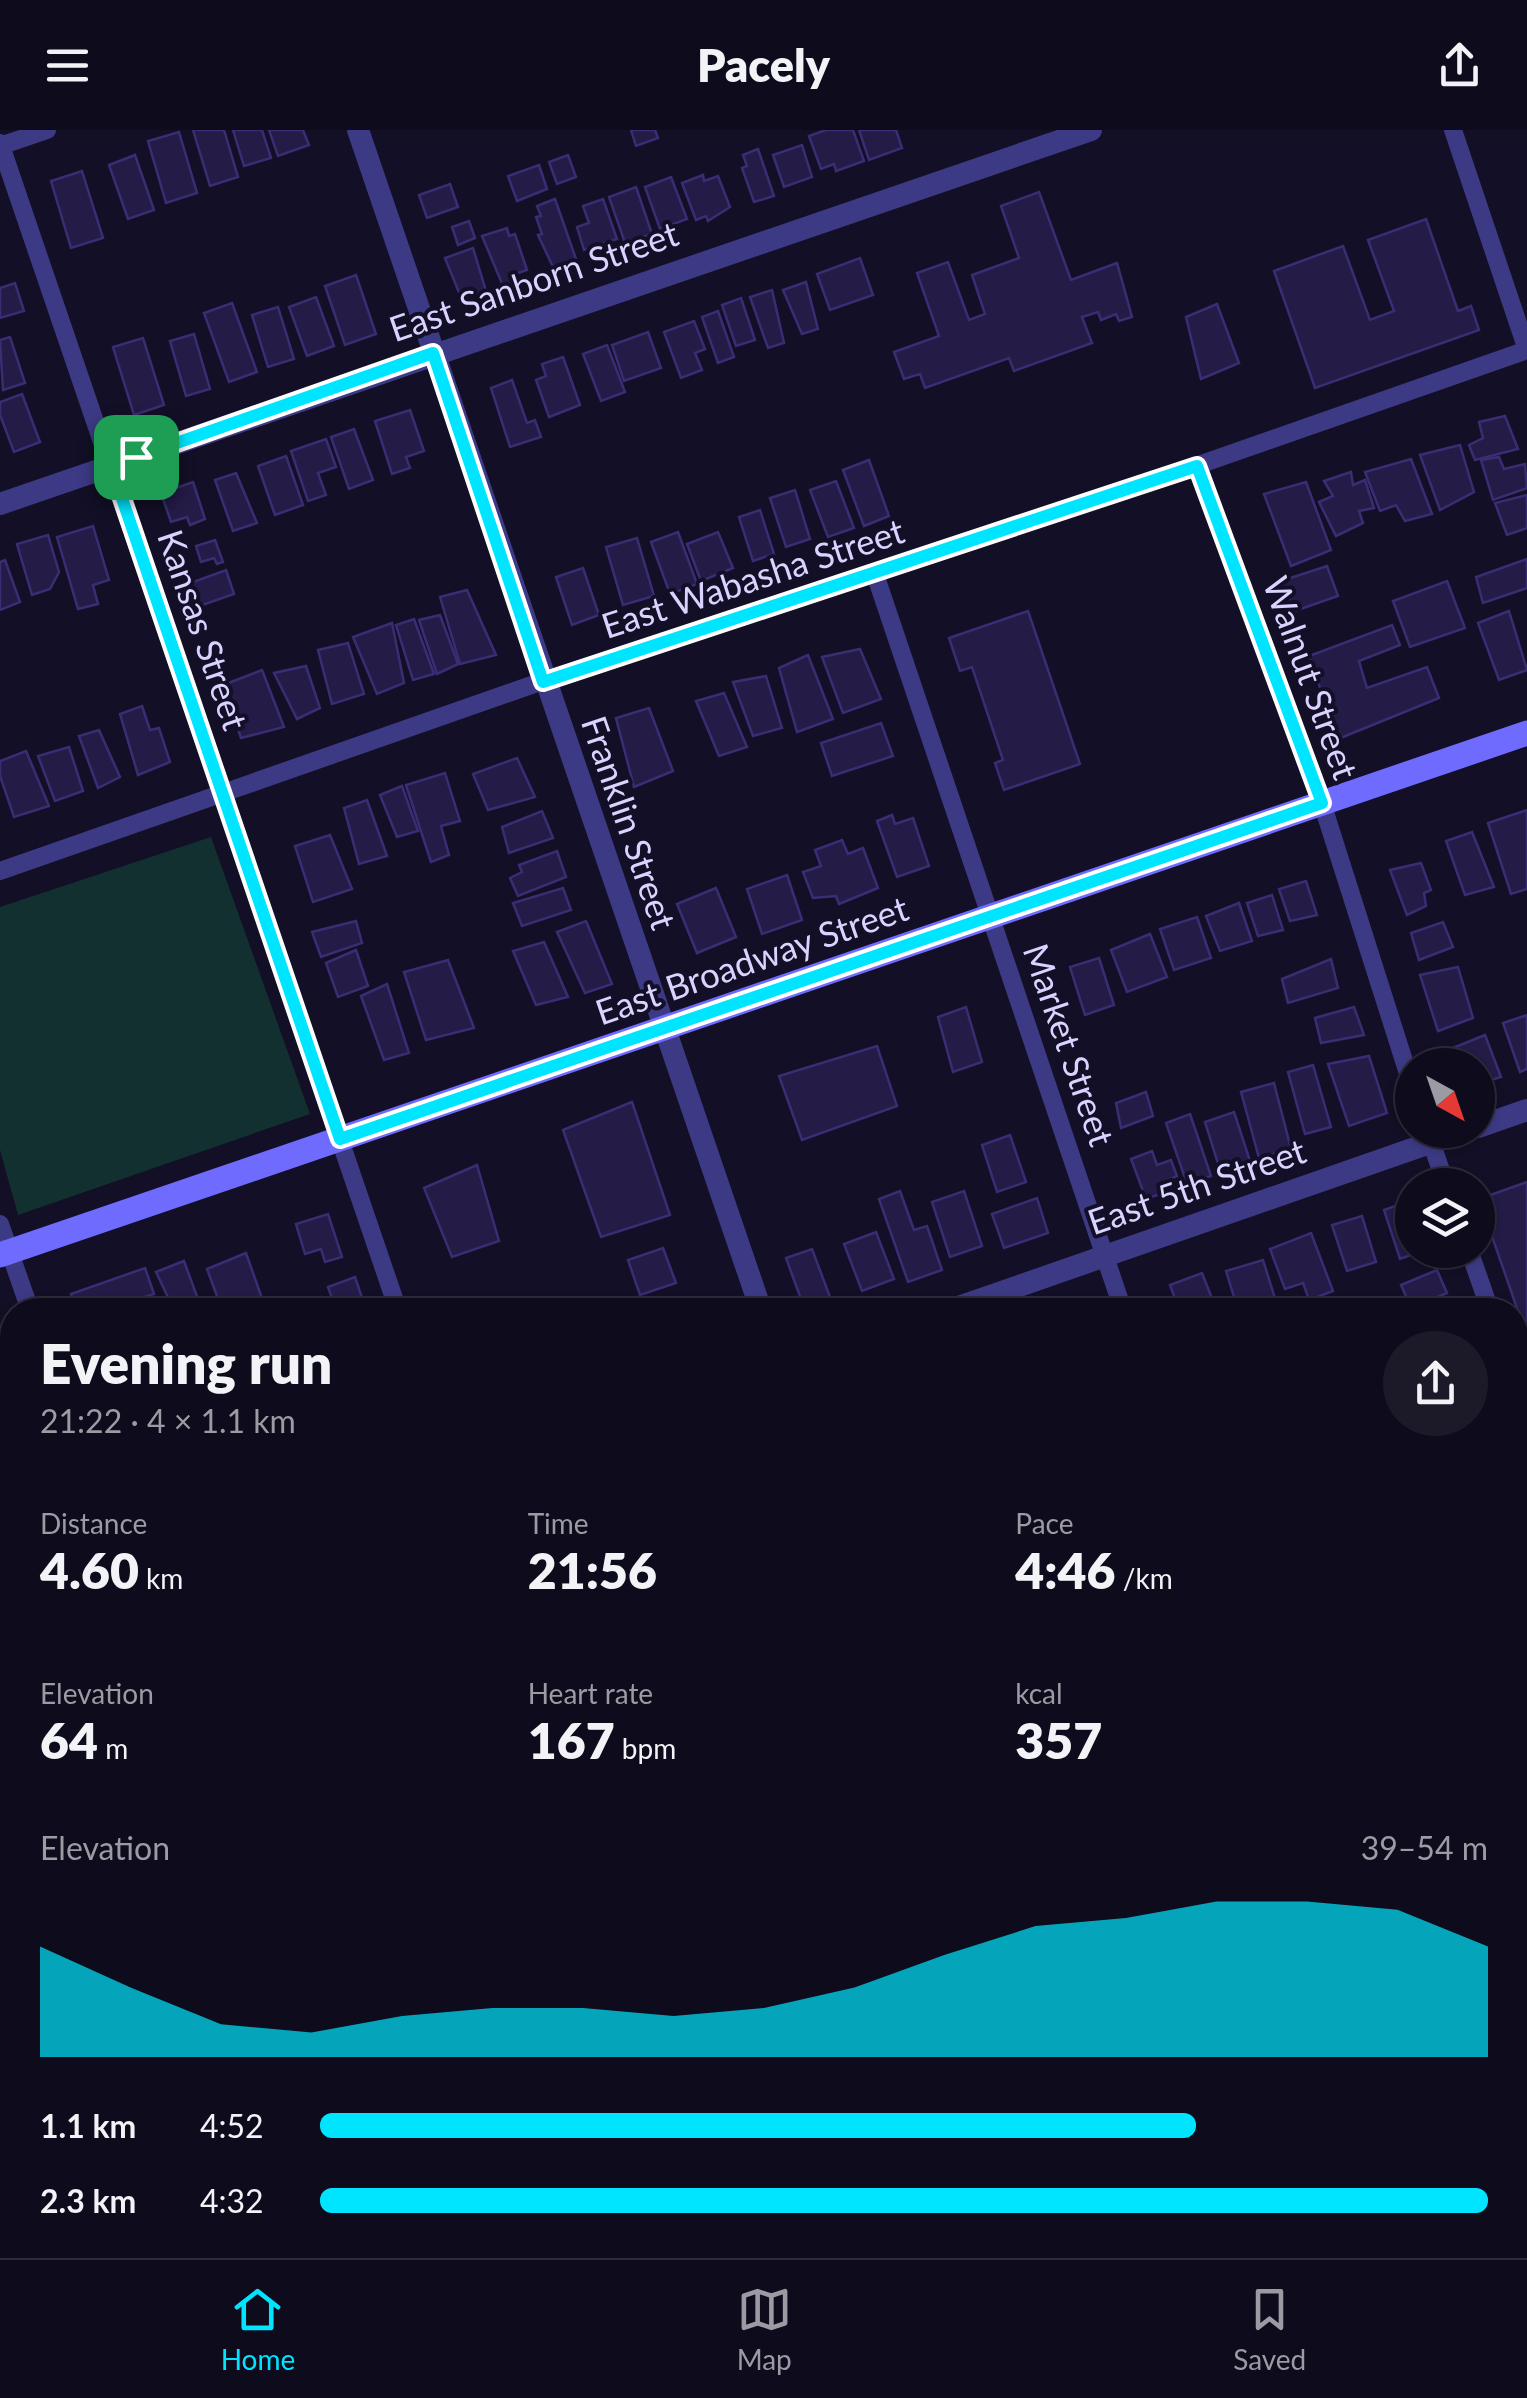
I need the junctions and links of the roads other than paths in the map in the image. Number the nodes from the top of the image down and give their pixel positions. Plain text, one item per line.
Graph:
1 (47, 130) edge
2 (358, 130) edge
3 (1091, 130) edge
4 (1453, 130) edge
5 (0, 145) edge
6 (1527, 350) edge
7 (433, 353) junction
8 (111, 466) junction
9 (1197, 466) junction
10 (0, 504) edge
11 (875, 574) junction
12 (543, 682) junction
13 (1527, 733) edge
14 (223, 795) junction
15 (1322, 803) junction
16 (0, 870) edge
17 (990, 916) junction
18 (661, 1029) junction
19 (1400, 1048) edge
20 (1527, 1110) edge
21 (1495, 1120) edge
22 (340, 1139) junction
23 (1398, 1148) edge
24 (0, 1224) edge
25 (5, 1253) edge
26 (1106, 1256) junction
27 (1475, 1268) edge
28 (25, 1298) edge
29 (394, 1298) edge
30 (757, 1298) edge
31 (985, 1298) edge
32 (1119, 1298) edge
33 (1486, 1298) edge

1 - 5 street
2 - 7 street, Franklin Street
3 - 7 street, East Sanborn Street
4 - 6 street
5 - 8 street, Kansas Street
6 - 9 street, East Wabasha Street
7 - 8 street, East Sanborn Street
7 - 12 street, Franklin Street
8 - 10 street, East Sanborn Street
8 - 14 street, Kansas Street
9 - 11 street, East Wabasha Street
9 - 15 street, Walnut Street
11 - 12 street, East Wabasha Street
11 - 17 street, Market Street
12 - 14 street, East Wabasha Street
12 - 18 street, Franklin Street
13 - 15 main road, East Broadway Street
14 - 16 street, East Wabasha Street
14 - 22 street, Kansas Street
15 - 17 main road, East Broadway Street
15 - 19 street, Walnut Street
17 - 18 main road, East Broadway Street
17 - 26 street, Market Street
18 - 22 main road, East Broadway Street
18 - 30 street, Franklin Street
20 - 21 street
22 - 25 main road, East Broadway Street
22 - 29 street, Kansas Street
23 - 26 street, East 5th Street
24 - 25 street
25 - 28 street
26 - 31 street, East 5th Street
26 - 32 street, Market Street
27 - 33 street

